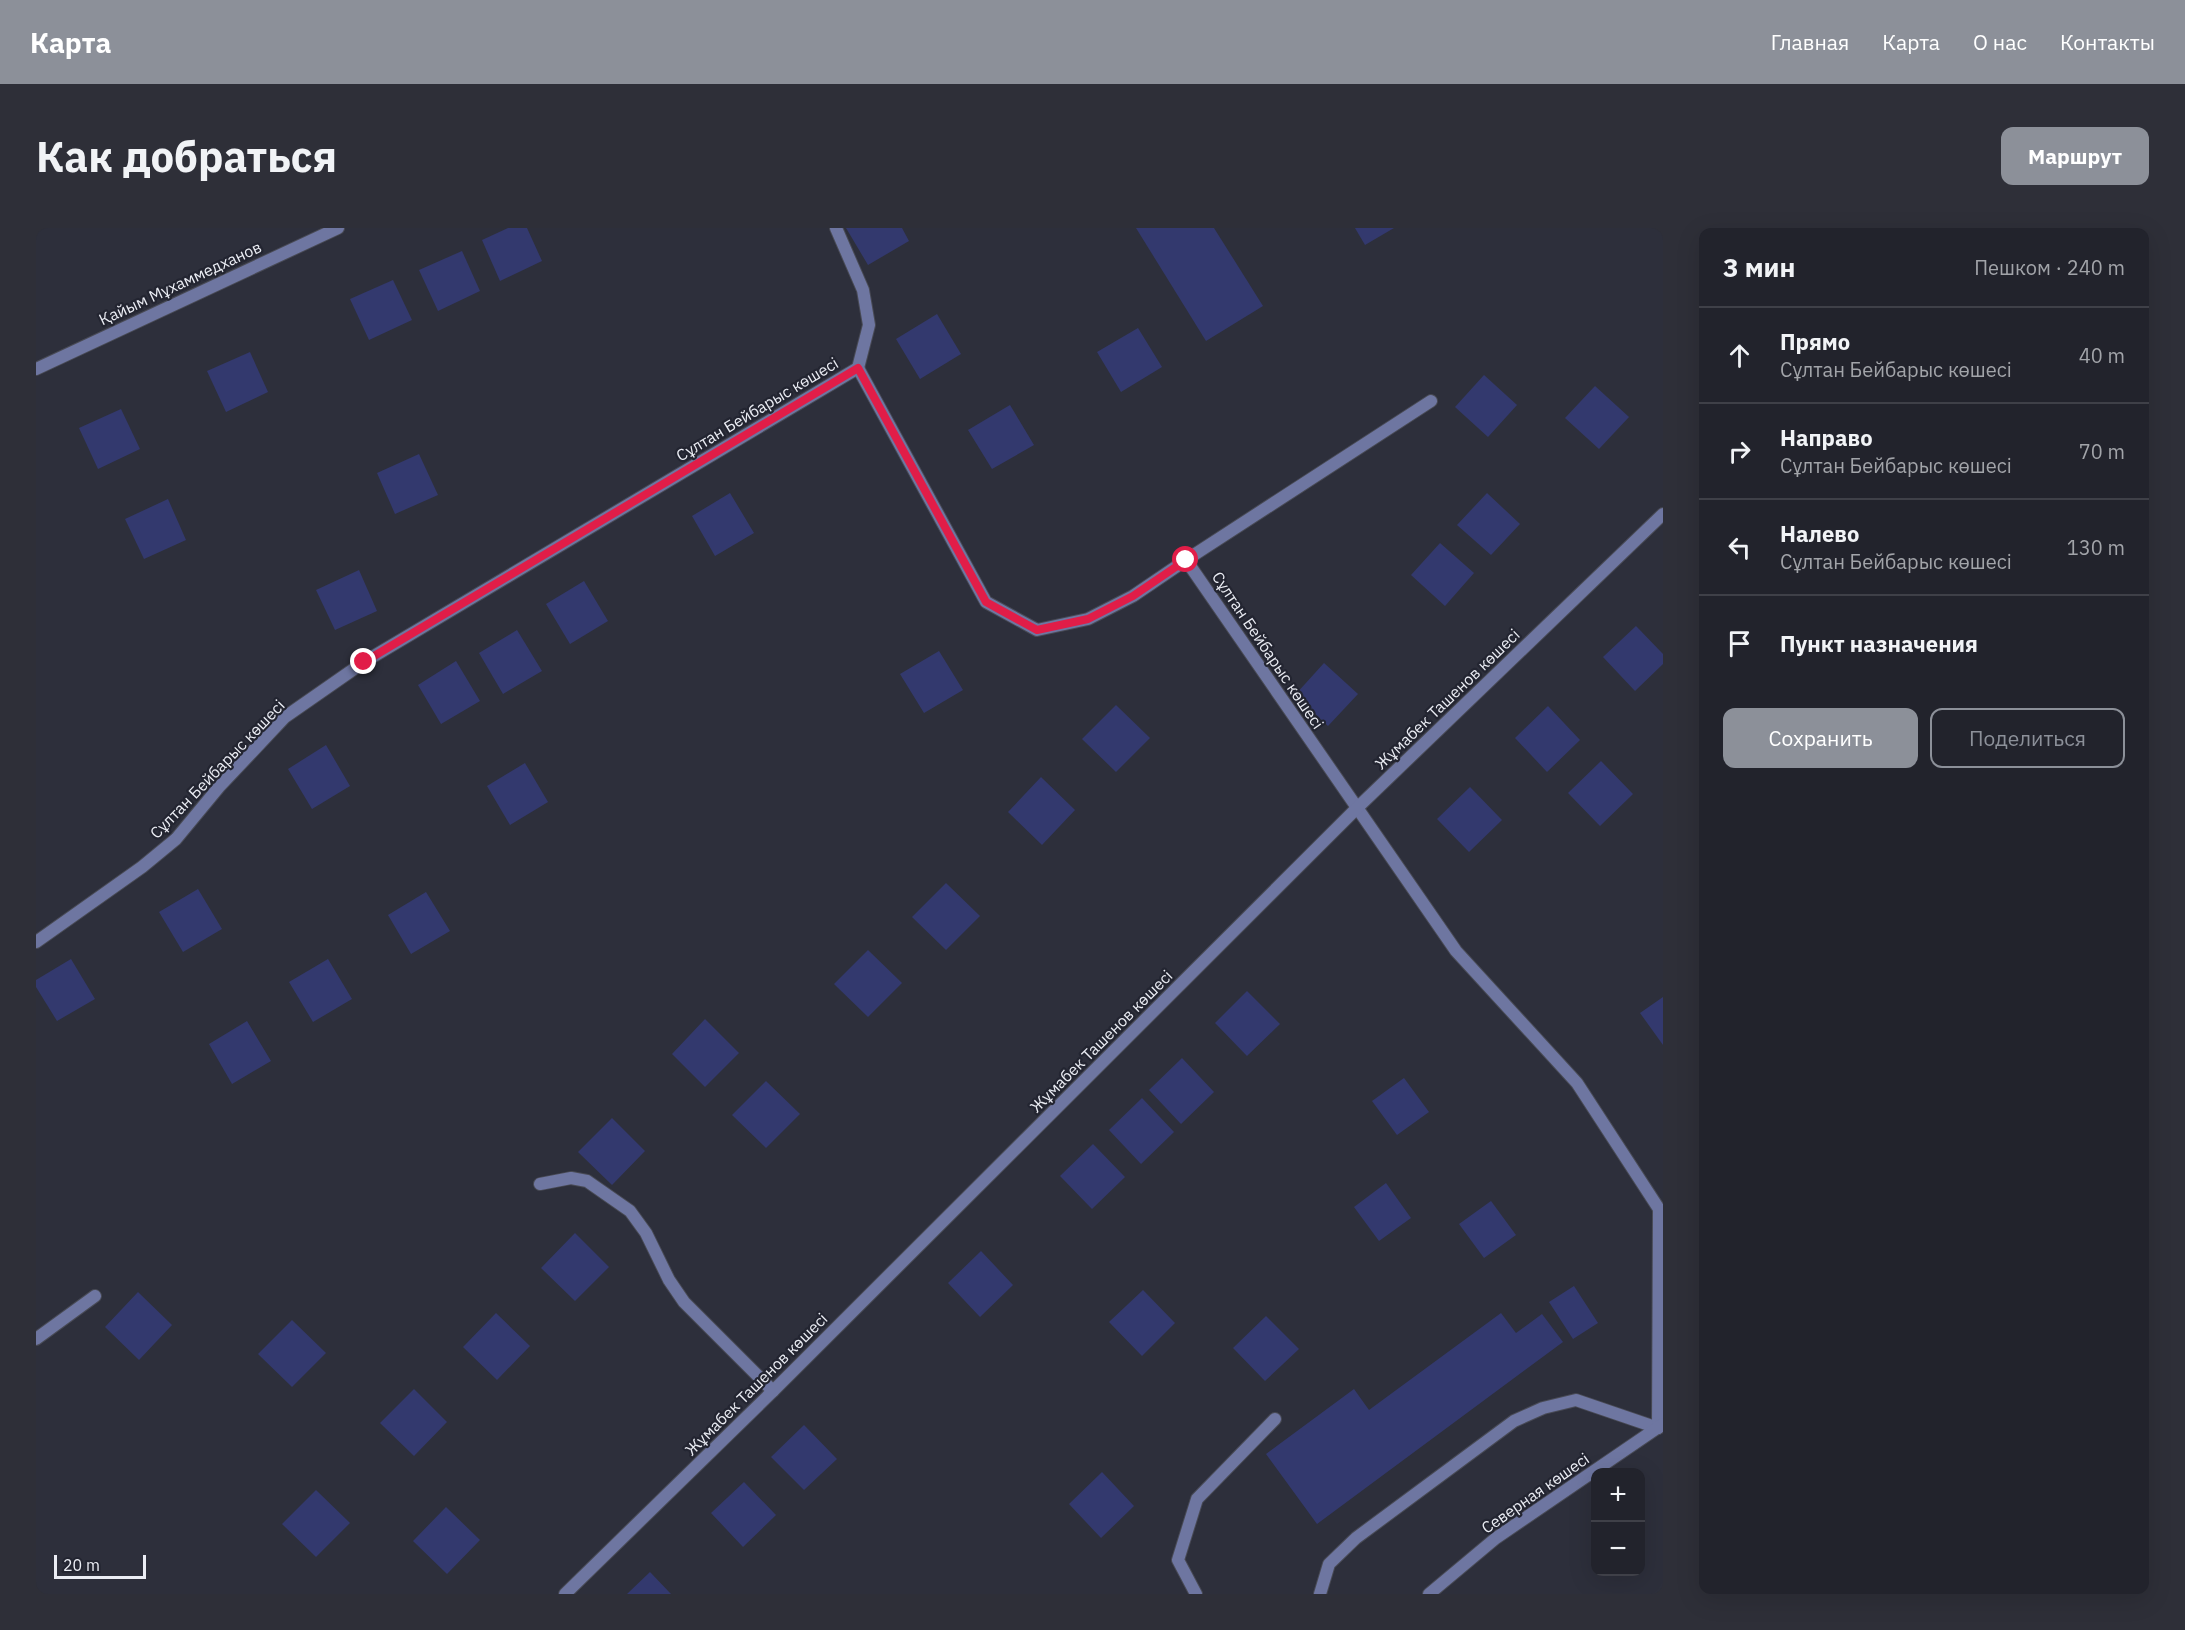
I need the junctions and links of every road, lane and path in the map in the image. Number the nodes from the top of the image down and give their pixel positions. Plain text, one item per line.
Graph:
1 (338, 228) edge
2 (836, 228) edge
3 (858, 368) junction
4 (36, 369) edge
5 (1431, 401) dead end
6 (1663, 514) edge
7 (1186, 560) junction
8 (1356, 809) junction
9 (36, 942) edge
10 (540, 1184) dead end
11 (95, 1296) dead end
12 (36, 1339) edge
13 (773, 1391) junction
14 (1275, 1419) dead end
15 (1660, 1426) edge
16 (565, 1594) edge
17 (1196, 1594) edge
18 (1320, 1594) edge
19 (1429, 1594) edge

1 - 4 street, Қайым Мұхаммедханов
2 - 3 street
3 - 7 street, Сұлтан Бейбарыс көшесі
3 - 9 street, Сұлтан Бейбарыс көшесі
5 - 7 street
6 - 8 street, Жұмабек Ташенов көшесі
7 - 8 street, Сұлтан Бейбарыс көшесі
8 - 13 street, Жұмабек Ташенов көшесі
8 - 15 street, Сұлтан Бейбарыс көшесі
10 - 13 street
11 - 12 street
13 - 16 street, Жұмабек Ташенов көшесі
14 - 17 street
15 - 18 street
15 - 19 street, Северная көшесі

